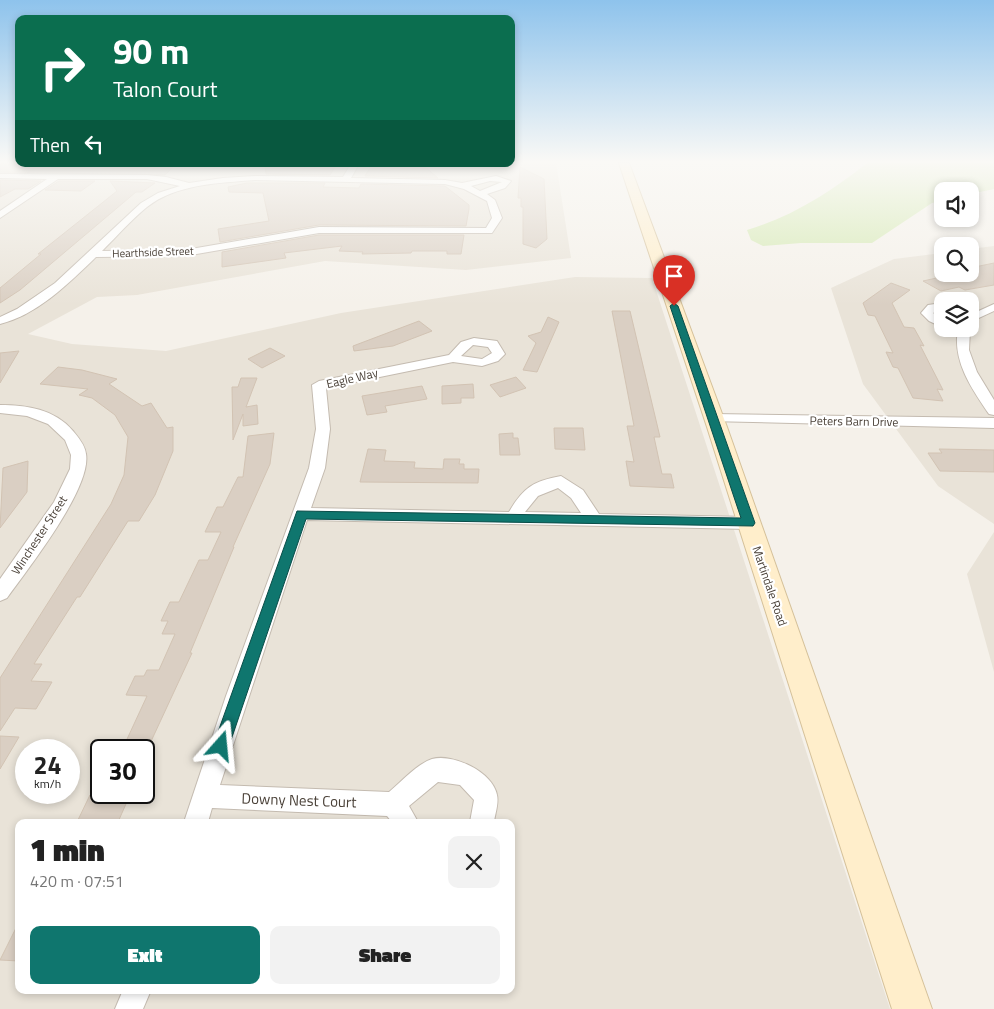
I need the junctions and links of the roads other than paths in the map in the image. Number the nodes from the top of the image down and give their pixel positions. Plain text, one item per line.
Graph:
1 (140, 210) edge
2 (496, 210) edge
3 (640, 210) edge
4 (92, 254) junction
5 (934, 306) edge
6 (994, 307) edge
7 (979, 316) edge
8 (934, 319) edge
9 (0, 321) edge
10 (964, 337) edge
11 (453, 358) dead end
12 (0, 409) edge
13 (994, 411) edge
14 (713, 418) junction
15 (994, 423) edge
16 (301, 514) junction
17 (514, 517) junction
18 (593, 518) junction
19 (749, 523) junction
20 (0, 593) edge
21 (205, 796) junction
22 (399, 813) edge
23 (197, 819) edge
24 (482, 819) edge
25 (136, 994) edge
26 (130, 1009) edge
27 (912, 1009) edge

1 - 4 street
2 - 4 street, Hearthside Street
3 - 14 street, Martindale Road
4 - 9 street
5 - 8 street
6 - 7 street
10 - 13 street
11 - 16 street, Eagle Way
12 - 20 street, Winchester Street
14 - 15 street, Peters Barn Drive
14 - 19 street, Martindale Road
16 - 17 street
16 - 21 street, Eagle Way
17 - 18 street
17 - 18 street
18 - 19 street
19 - 27 street, Martindale Road
21 - 22 street, Downy Nest Court
21 - 23 street, Eagle Way
22 - 24 street, Downy Nest Court
25 - 26 street

